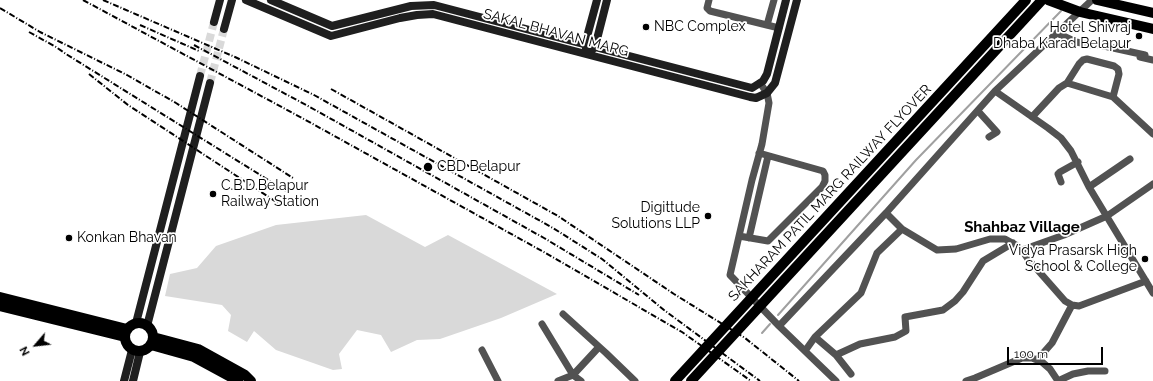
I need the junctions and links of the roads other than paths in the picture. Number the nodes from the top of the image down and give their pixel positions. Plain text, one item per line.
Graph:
1 (220, 0) edge
2 (232, 0) edge
3 (246, 0) edge
4 (271, 0) edge
5 (597, 0) edge
6 (607, 0) edge
7 (709, 0) edge
8 (774, 0) edge
9 (786, 0) edge
10 (797, 0) edge
11 (1026, 0) edge
12 (1042, 0) edge
13 (1048, 0) edge
14 (1092, 0) edge
15 (1097, 0) edge
16 (421, 2) edge
17 (411, 3) edge
18 (1080, 12) junction
19 (1153, 13) edge
20 (417, 15) junction
21 (214, 22) tunnel mouth
22 (767, 25) junction
23 (779, 28) junction
24 (224, 29) tunnel mouth
25 (1153, 29) edge
26 (1057, 33) junction
27 (585, 44) junction
28 (595, 47) junction
29 (1105, 48) dead end
30 (588, 54) junction
31 (1145, 55) dead end
32 (1153, 60) edge
33 (200, 76) tunnel mouth
34 (760, 83) junction
35 (1067, 83) junction
36 (210, 84) tunnel mouth
37 (995, 91) junction
38 (767, 93) junction
39 (1113, 97) junction
40 (978, 111) junction
41 (1032, 116) junction
42 (1153, 134) edge
43 (989, 138) dead end
44 (759, 153) junction
45 (768, 156) junction
46 (1130, 159) dead end
47 (1075, 164) junction
48 (1077, 172) dead end
49 (1061, 182) dead end
50 (1153, 184) edge
51 (1089, 186) junction
52 (886, 213) junction
53 (1107, 216) junction
54 (902, 229) junction
55 (739, 236) junction
56 (749, 238) junction
57 (1013, 243) junction
58 (1022, 250) junction
59 (1146, 281) junction
60 (1153, 292) edge
61 (0, 297) edge
62 (0, 306) edge
63 (1072, 306) junction
64 (563, 314) dead end
65 (136, 323) junction
66 (542, 324) dead end
67 (147, 326) junction
68 (779, 326) junction
69 (126, 333) junction
70 (815, 337) junction
71 (152, 341) junction
72 (599, 347) junction
73 (482, 350) dead end
74 (136, 351) junction
75 (805, 351) junction
76 (836, 355) junction
77 (1037, 360) junction
78 (1105, 371) dead end
79 (573, 374) junction
80 (851, 374) dead end
81 (124, 381) edge
82 (132, 381) edge
83 (238, 381) edge
84 (251, 381) edge
85 (498, 381) edge
86 (558, 381) edge
87 (581, 381) edge
88 (635, 381) edge
89 (675, 381) edge
90 (691, 381) edge
91 (836, 381) edge
92 (966, 381) edge
93 (1058, 381) edge

1 - 21 main road
2 - 24 main road
3 - 20 main road, SAKAL BHAVAN MARG
4 - 17 main road, SAKAL BHAVAN MARG
5 - 27 main road
6 - 28 main road
7 - 22 street
8 - 22 street
9 - 23 main road
10 - 38 main road
11 - 89 main road, SAKHARAM PATIL MARG RAILWAY FLYOVER
12 - 90 main road, SAKHARAM PATIL MARG RAILWAY FLYOVER
13 - 18 main road
14 - 18 street
15 - 19 main road
16 - 17 main road, SAKAL BHAVAN MARG
16 - 20 main road
16 - 27 main road, SAKAL BHAVAN MARG
17 - 20 main road
18 - 25 main road
18 - 26 street
20 - 30 main road, SAKAL BHAVAN MARG
22 - 23 street
23 - 34 main road
26 - 31 street
26 - 37 street
27 - 28 main road, SAKAL BHAVAN MARG
27 - 30 main road
28 - 30 main road
28 - 34 main road, SAKAL BHAVAN MARG
29 - 32 street
30 - 38 main road, SAKAL BHAVAN MARG
33 - 65 main road
34 - 38 street
35 - 39 street
35 - 39 street
35 - 41 street
36 - 67 main road
37 - 40 street
37 - 41 street
38 - 44 street
39 - 42 street
40 - 43 street
40 - 52 street
41 - 47 street
44 - 45 street
44 - 55 street
45 - 56 street
45 - 56 street
46 - 51 street
47 - 48 street
47 - 49 street
47 - 51 street
50 - 53 street
51 - 53 street
52 - 54 street
52 - 68 street
53 - 58 street
53 - 59 street
54 - 57 street
54 - 70 street
55 - 56 street
55 - 68 street
57 - 58 street
57 - 76 street
58 - 63 street
59 - 60 street
59 - 63 street
61 - 69 main road
62 - 69 main road
63 - 77 street
64 - 72 street
65 - 67 main road
65 - 69 main road
66 - 79 street
67 - 71 main road
68 - 75 street
69 - 74 main road
70 - 75 street
70 - 76 street
71 - 74 main road
71 - 83 main road
71 - 84 main road
72 - 79 street
72 - 88 street
73 - 85 street
74 - 81 main road
74 - 82 main road
75 - 91 street
76 - 80 street
77 - 92 street
77 - 93 street
78 - 93 street
79 - 86 street
79 - 87 street

